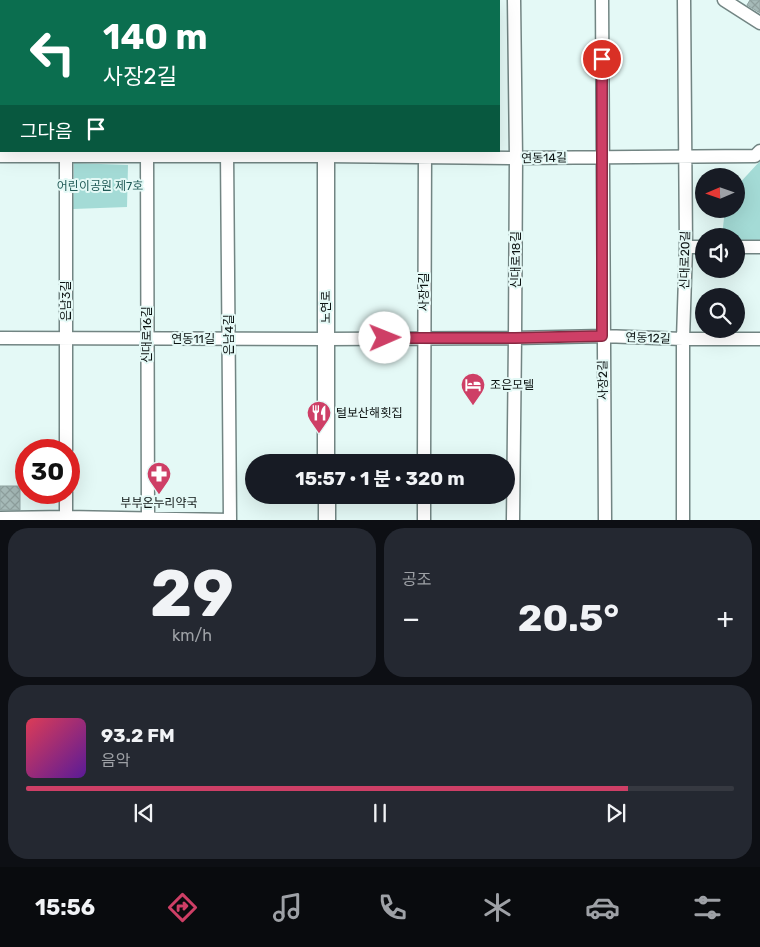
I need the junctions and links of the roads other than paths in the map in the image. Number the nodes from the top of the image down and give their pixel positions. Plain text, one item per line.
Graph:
1 (514, 0) edge
2 (602, 0) edge
3 (684, 0) edge
4 (724, 0) edge
5 (760, 23) edge
6 (760, 151) edge
7 (66, 154) edge
8 (147, 154) edge
9 (227, 154) edge
10 (326, 154) edge
11 (425, 155) edge
12 (0, 156) edge
13 (684, 156) junction
14 (603, 157) junction
15 (516, 158) junction
16 (686, 247) junction
17 (695, 247) edge
18 (745, 247) edge
19 (760, 247) edge
20 (602, 336) junction
21 (0, 338) edge
22 (66, 338) junction
23 (424, 338) junction
24 (515, 338) junction
25 (147, 339) junction
26 (229, 339) junction
27 (326, 339) junction
28 (683, 339) junction
29 (760, 339) edge
30 (66, 439) edge
31 (326, 454) edge
32 (424, 454) edge
33 (66, 504) edge
34 (326, 504) edge
35 (424, 504) edge
36 (0, 518) edge
37 (66, 518) edge
38 (148, 519) edge
39 (230, 520) edge
40 (327, 520) edge
41 (424, 520) edge
42 (513, 520) edge
43 (605, 520) edge
44 (683, 520) edge

1 - 15 street, 신대로18길
2 - 14 street, 사장2길
3 - 13 street, 신대로20길
4 - 5 street
6 - 13 street, 연동14길
7 - 8 street, 연동14길
7 - 12 street, 연동14길
7 - 22 street, 은남3길
8 - 9 street, 연동14길
8 - 25 street, 신대로16길
9 - 10 street, 연동14길
9 - 26 street, 은남4길
10 - 11 street, 연동14길
10 - 27 main road, 노연로
11 - 15 street, 연동14길
11 - 23 street, 사장1길
13 - 14 street, 연동14길
13 - 16 street, 신대로20길
14 - 15 street, 연동14길
14 - 20 street, 사장2길
15 - 24 street, 신대로18길
16 - 17 street
16 - 28 street, 신대로20길
18 - 19 street
20 - 24 street, 연동12길
20 - 28 street, 연동12길
20 - 43 street, 사장2길
21 - 22 street, 연동11길
22 - 25 street, 연동11길
22 - 30 street, 은남3길
23 - 24 street, 연동12길
23 - 27 street, 연동12길
23 - 32 street, 사장1길
24 - 42 street, 신대로18길
25 - 26 street, 연동11길
25 - 38 street, 신대로16길
26 - 27 street, 연동11길
26 - 39 street, 은남4길
27 - 31 main road, 노연로
28 - 29 street, 연동12길
28 - 44 street, 신대로20길
33 - 37 street
34 - 40 main road
35 - 41 street
36 - 37 street
37 - 38 street
38 - 39 street

